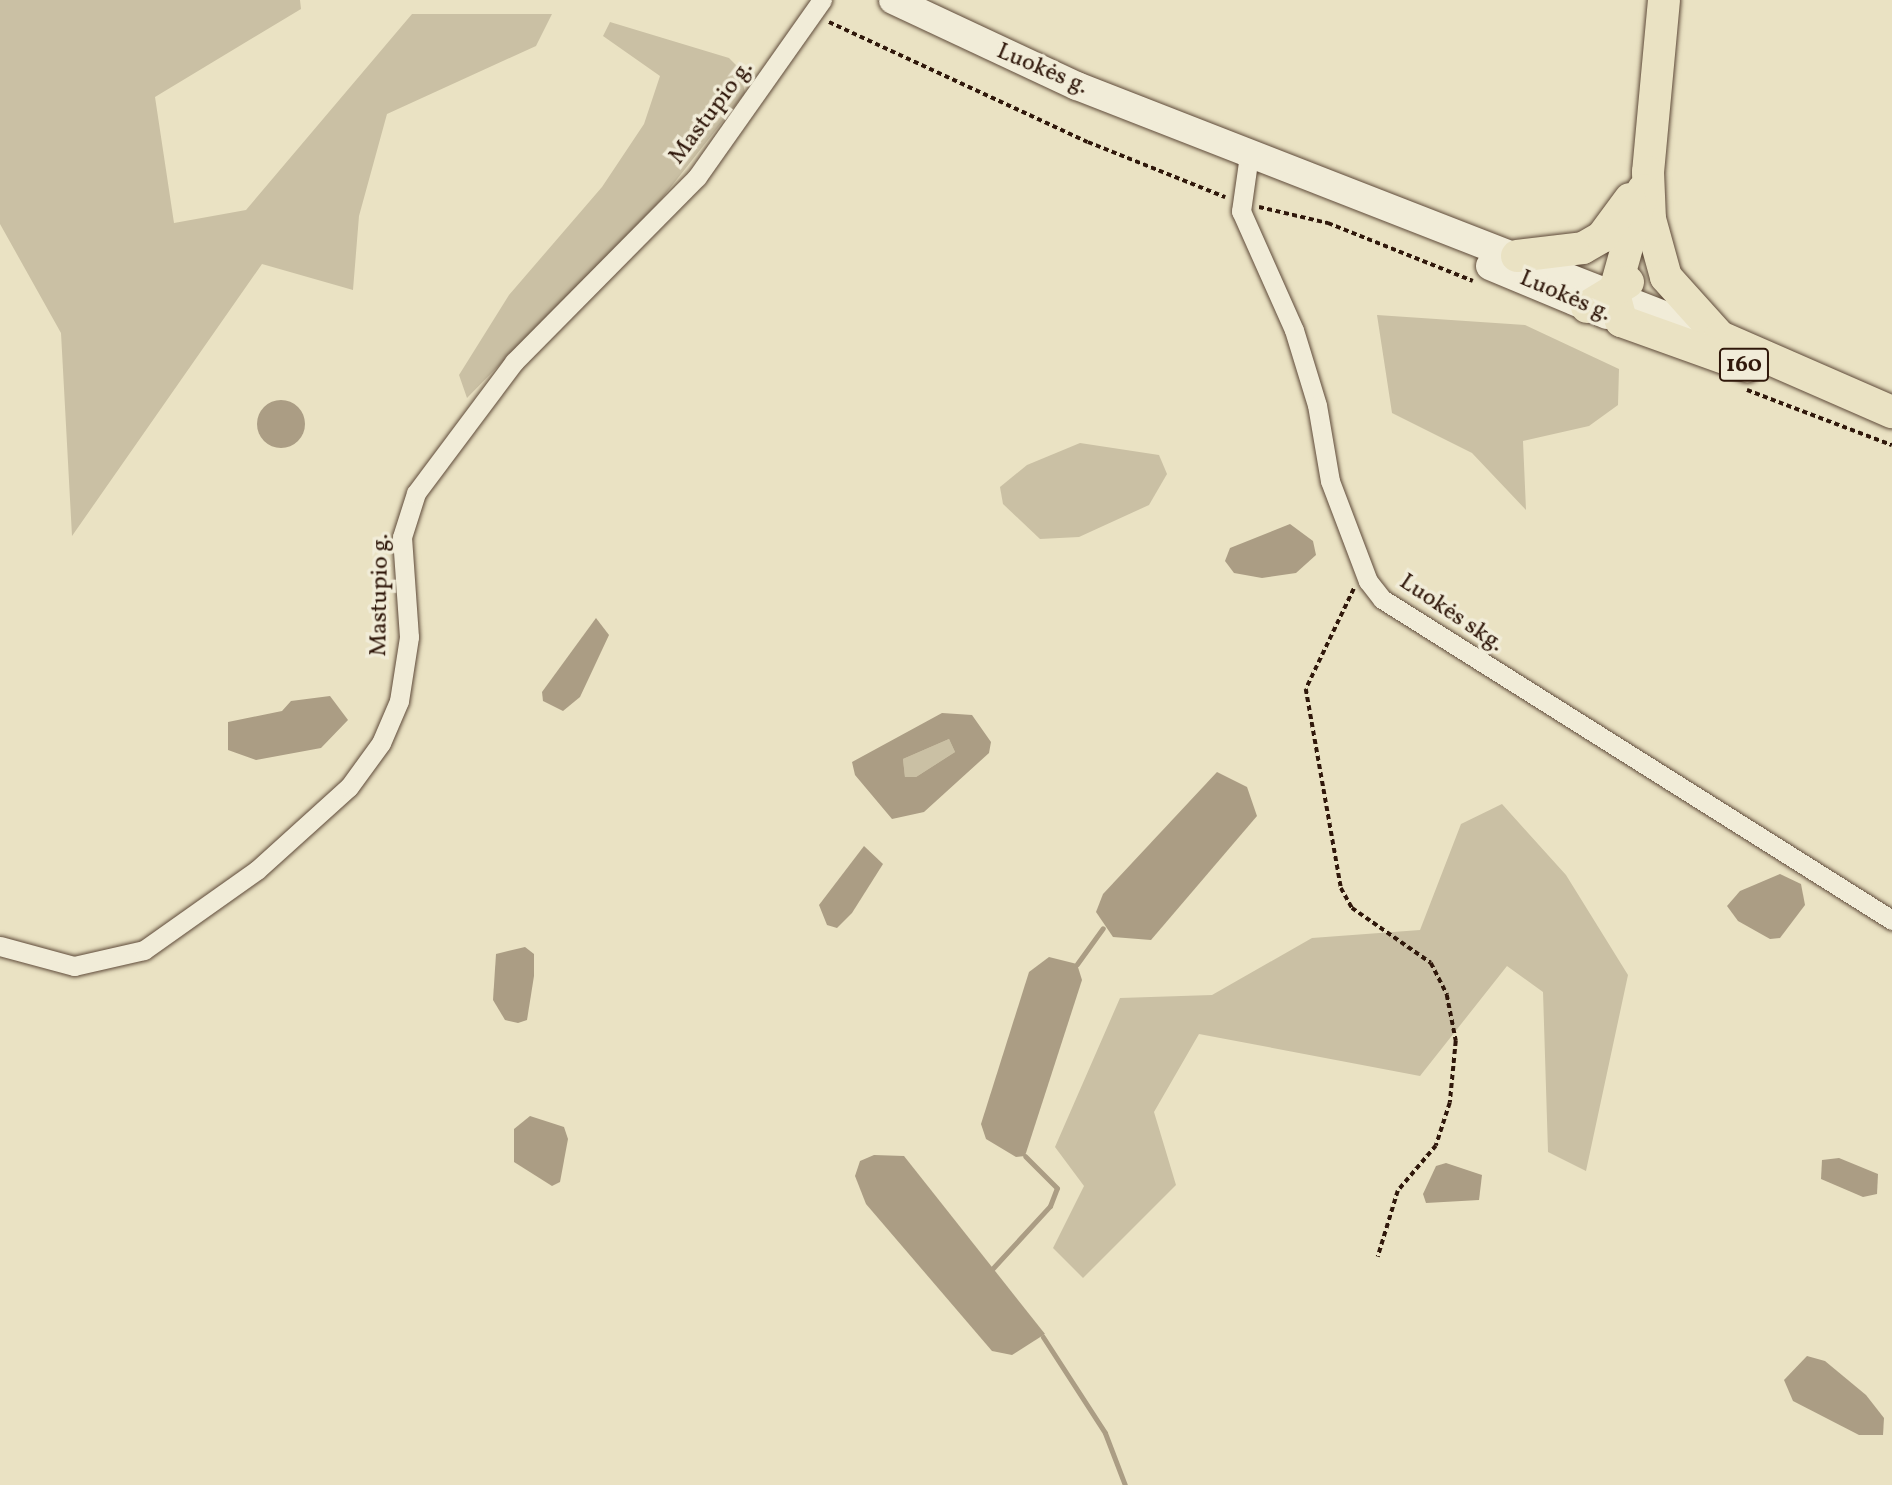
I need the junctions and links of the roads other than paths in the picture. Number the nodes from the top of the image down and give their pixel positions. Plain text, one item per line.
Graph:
1 (893, 0) edge
2 (1664, 0) edge
3 (818, 7) edge
4 (1261, 160) junction
5 (1648, 172) junction
6 (1650, 219) junction
7 (1517, 256) junction
8 (1607, 307) junction
9 (1720, 337) junction
10 (1881, 407) edge
11 (1892, 920) edge
12 (0, 946) edge

1 - 4 main road, Luokės g.
2 - 5 main road, 160
3 - 12 street, Mastupio g.
4 - 7 main road, Luokės g.
4 - 8 main road, Luokės g.
4 - 11 street, Luokės skg.
5 - 6 main road, 160
5 - 7 main road, 160
5 - 8 main road, 160
6 - 8 main road, 160
6 - 9 main road, 160
7 - 8 main road, Luokės g.
8 - 9 main road, Luokės g.
8 - 10 main road, Luokės g. / 160
9 - 10 main road, Luokės g. / 160

